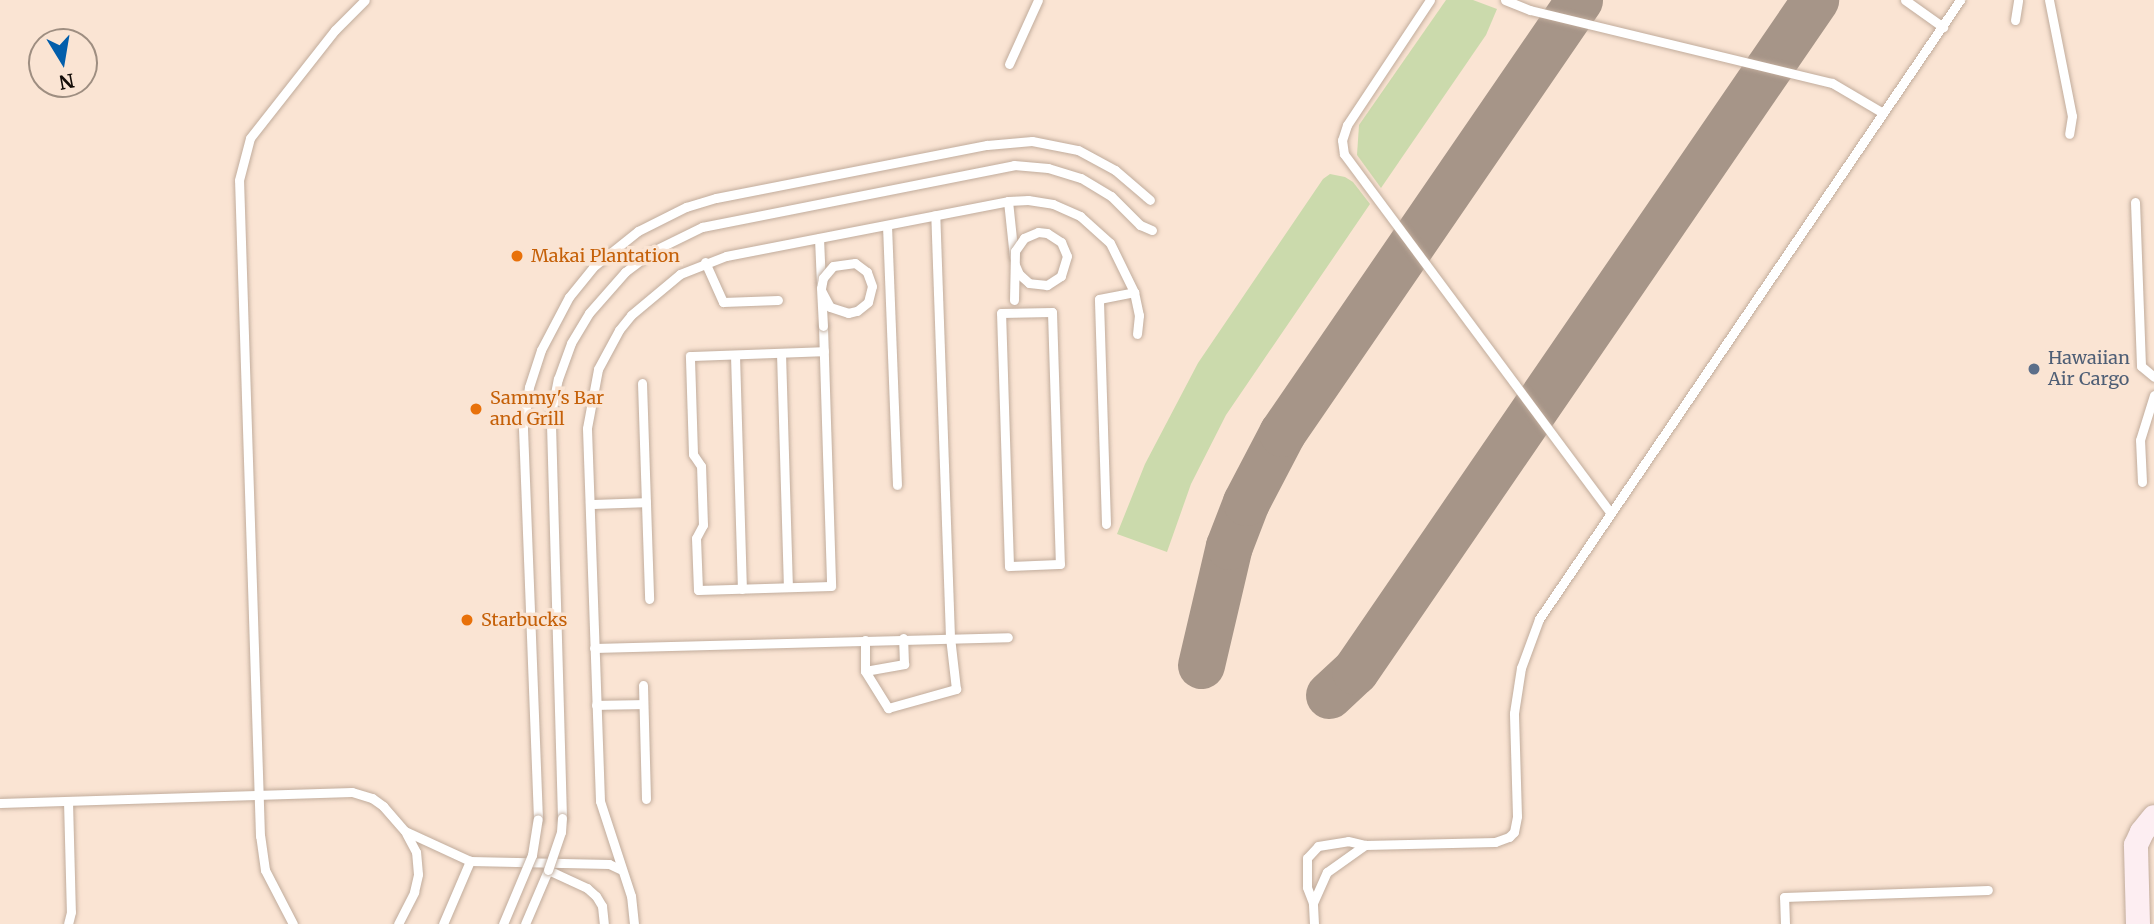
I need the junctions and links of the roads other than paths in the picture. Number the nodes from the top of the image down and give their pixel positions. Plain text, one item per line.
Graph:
1 (365, 0) edge
2 (1038, 0) edge
3 (1430, 0) edge
4 (1505, 0) edge
5 (1905, 0) edge
6 (1961, 0) edge
7 (2018, 0) edge
8 (2049, 0) edge
9 (2015, 20) dead end
10 (1942, 27) junction
11 (1009, 64) dead end
12 (1883, 113) junction
13 (2069, 134) dead end
14 (1150, 200) dead end
15 (1008, 201) junction
16 (2135, 202) dead end
17 (935, 215) junction
18 (887, 225) junction
19 (1152, 230) dead end
20 (819, 238) junction
21 (705, 262) junction
22 (1134, 292) junction
23 (778, 300) dead end
24 (1015, 313) junction
25 (1137, 334) dead end
26 (824, 351) junction
27 (781, 353) junction
28 (735, 355) junction
29 (2154, 377) edge
30 (642, 383) dead end
31 (2154, 395) edge
32 (2142, 482) dead end
33 (897, 485) dead end
34 (646, 502) junction
35 (590, 504) junction
36 (1610, 512) junction
37 (1106, 524) dead end
38 (788, 587) junction
39 (742, 589) junction
40 (649, 599) dead end
41 (950, 637) junction
42 (1008, 637) dead end
43 (903, 638) junction
44 (865, 639) junction
45 (594, 648) junction
46 (865, 671) junction
47 (643, 685) dead end
48 (643, 704) junction
49 (596, 705) junction
50 (259, 794) junction
51 (646, 799) dead end
52 (68, 801) junction
53 (0, 803) edge
54 (2154, 817) edge
55 (405, 831) junction
56 (1365, 845) junction
57 (470, 861) junction
58 (548, 870) junction
59 (622, 870) junction
60 (1988, 890) dead end
61 (1313, 903) junction
62 (71, 912) junction
63 (68, 924) edge
64 (79, 924) edge
65 (293, 924) edge
66 (398, 924) edge
67 (443, 924) edge
68 (503, 924) edge
69 (525, 924) edge
70 (604, 924) edge
71 (634, 924) edge
72 (1314, 924) edge
73 (1785, 924) edge
74 (2138, 924) edge

1 - 50 lane
2 - 11 lane
3 - 36 lane
4 - 12 lane
5 - 10 lane
6 - 10 lane
7 - 9 lane
8 - 13 lane
10 - 12 lane
12 - 36 lane
14 - 68 lane, bridge
15 - 17 lane
15 - 22 lane
15 - 24 lane, bridge
16 - 29 lane
17 - 18 lane
17 - 41 lane
18 - 20 lane
18 - 33 lane
19 - 58 lane, bridge
20 - 21 lane
20 - 26 lane, bridge
21 - 23 lane
21 - 35 lane
22 - 25 lane
22 - 37 lane
24 - 24 lane
26 - 27 lane
26 - 38 lane
27 - 28 lane
27 - 38 lane
28 - 39 lane
28 - 39 lane
30 - 34 lane
31 - 32 lane
34 - 35 lane
34 - 40 lane
35 - 45 lane
36 - 56 lane
38 - 39 lane
41 - 42 lane
41 - 43 lane
41 - 46 lane
43 - 44 lane
43 - 46 lane
44 - 45 lane
44 - 46 lane
45 - 49 lane
47 - 48 lane
48 - 49 lane
48 - 51 lane
49 - 59 lane
50 - 52 lane
50 - 55 lane
50 - 65 lane
52 - 53 lane
52 - 62 lane
54 - 74 street
55 - 57 lane
55 - 66 lane
56 - 61 lane
56 - 61 lane
57 - 59 lane
57 - 67 lane
58 - 69 lane
58 - 70 lane
59 - 71 lane
60 - 73 lane
61 - 72 lane
62 - 63 lane
62 - 64 lane

